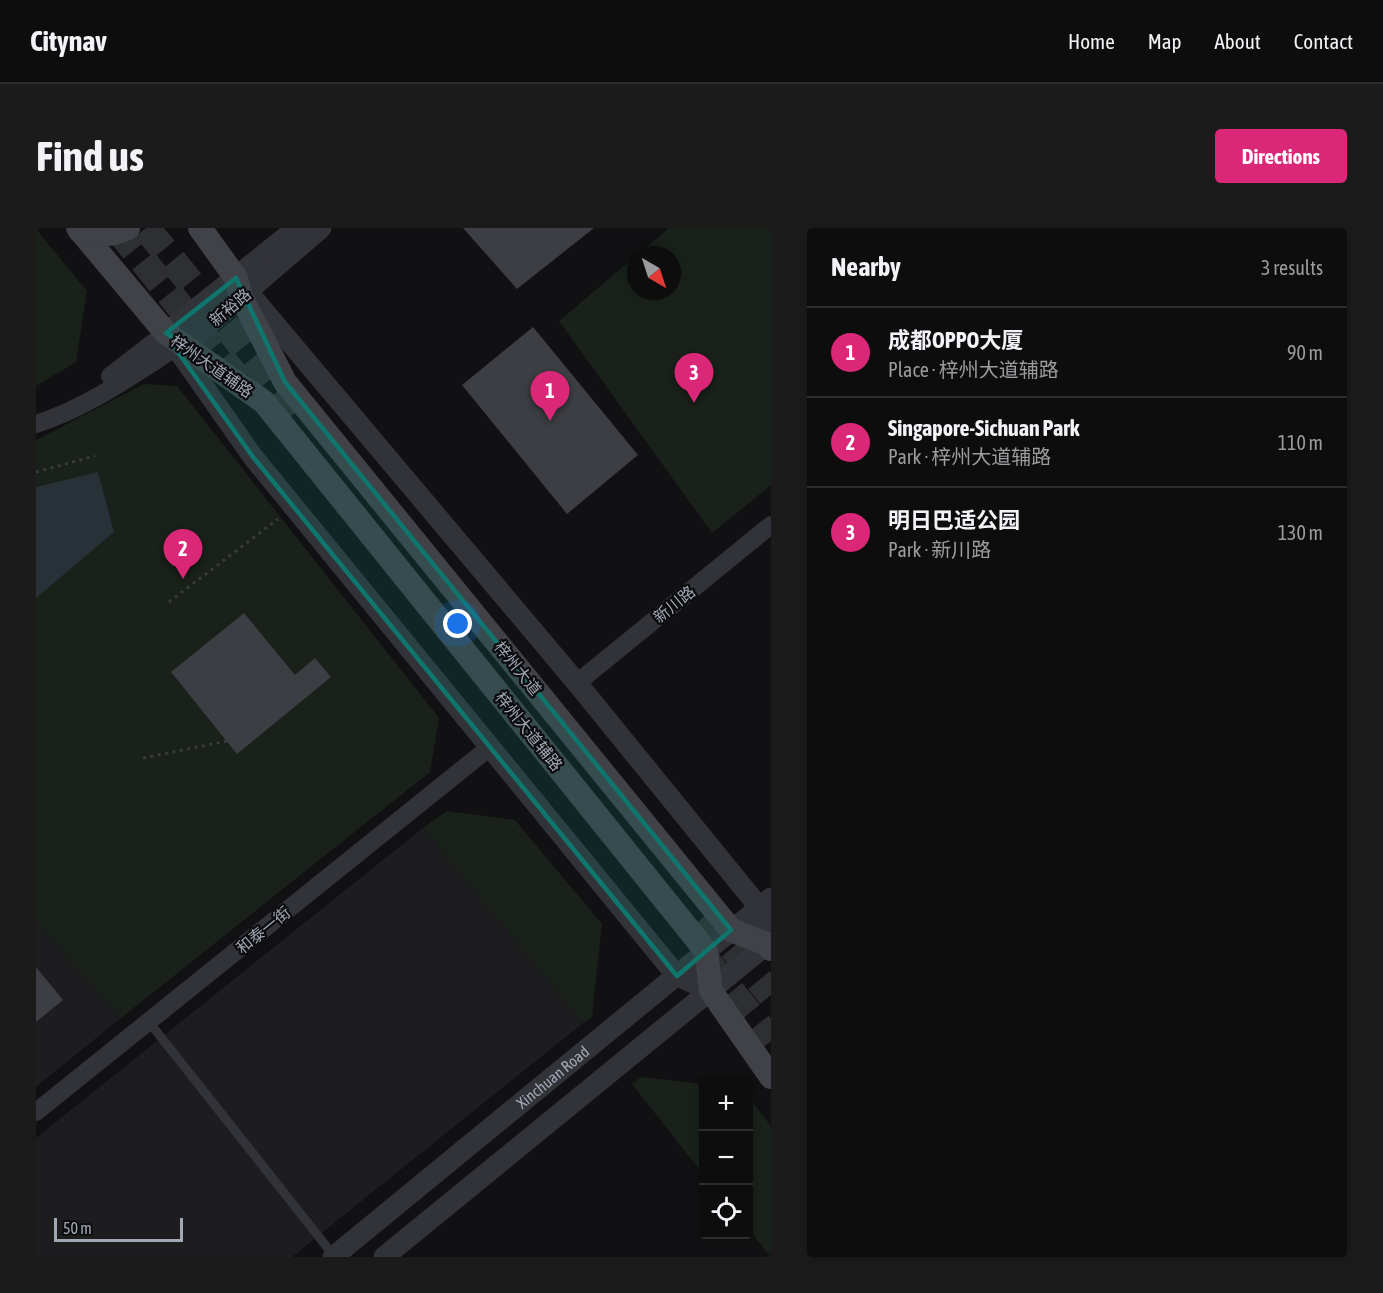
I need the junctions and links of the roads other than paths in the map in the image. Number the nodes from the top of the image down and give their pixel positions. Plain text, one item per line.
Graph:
1 (128, 228) edge
2 (200, 228) edge
3 (297, 228) edge
4 (321, 228) edge
5 (79, 230) edge
6 (242, 288) junction
7 (175, 342) junction
8 (36, 412) edge
9 (36, 424) edge
10 (771, 525) edge
11 (577, 684) junction
12 (490, 747) junction
13 (765, 902) edge
14 (731, 930) junction
15 (770, 945) edge
16 (706, 951) junction
17 (676, 976) junction
18 (711, 991) junction
19 (148, 1022) junction
20 (771, 1077) edge
21 (36, 1112) edge
22 (333, 1257) edge
23 (384, 1257) edge

1 - 5 main road
2 - 6 main road, 梓州大道
3 - 6 street, 新裕路
4 - 6 street, 新裕路
5 - 7 main road
6 - 7 street, 新裕路
6 - 11 street
6 - 14 main road, 梓州大道
7 - 8 street, 新裕路
7 - 9 street, 新裕路
7 - 12 street, 梓州大道辅路
7 - 16 main road, 梓州大道辅路
10 - 11 street, 新川路
11 - 13 street
12 - 17 street, 梓州大道辅路
12 - 19 street, 和泰一街
13 - 14 street, Xinchuan Road
13 - 15 street
14 - 15 main road, 梓州大道
14 - 16 street, Xinchuan Road
15 - 18 street, Xinchuan Road
16 - 17 street, Xinchuan Road
16 - 18 main road
17 - 18 street, 梓州大道辅路
17 - 22 street, Xinchuan Road
18 - 20 main road
18 - 23 street, Xinchuan Road
19 - 21 street, 和泰一街
19 - 22 lane

